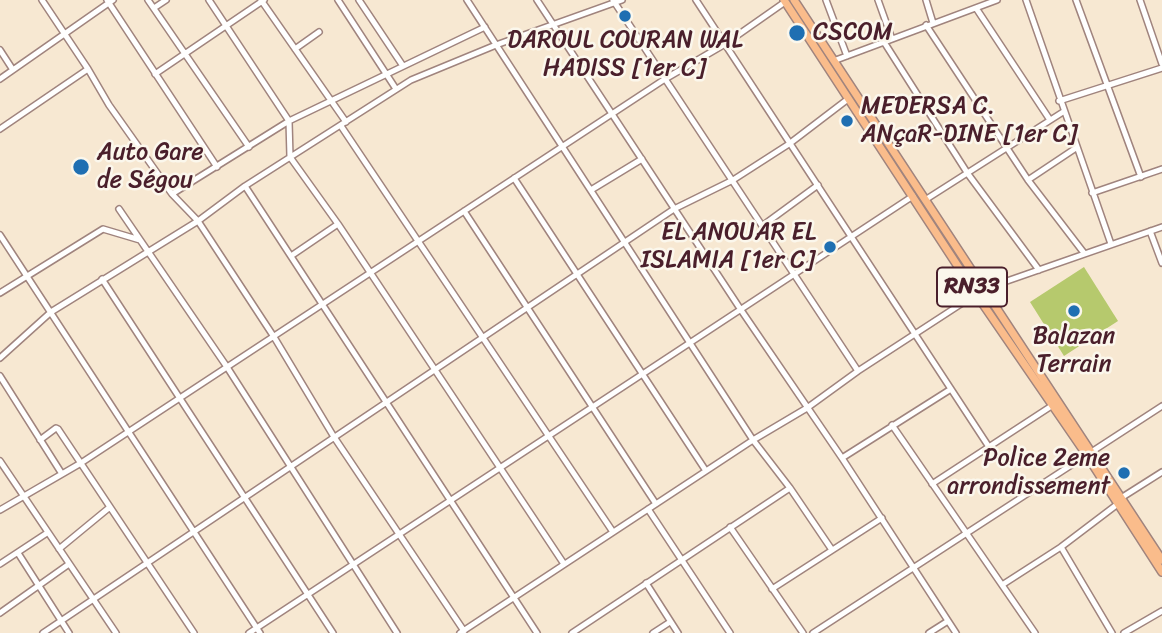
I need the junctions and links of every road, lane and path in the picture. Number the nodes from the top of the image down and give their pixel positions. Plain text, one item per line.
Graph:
1 (42, 0) edge
2 (148, 0) edge
3 (166, 0) edge
4 (209, 0) edge
5 (263, 0) edge
6 (338, 0) edge
7 (359, 0) edge
8 (467, 0) edge
9 (537, 0) edge
10 (622, 0) edge
11 (696, 0) edge
12 (794, 0) edge
13 (826, 0) edge
14 (878, 0) edge
15 (926, 0) edge
16 (996, 0) edge
17 (1026, 0) edge
18 (1076, 0) edge
19 (1140, 0) edge
20 (110, 1) edge
21 (614, 1) edge
22 (784, 1) edge
23 (977, 5) edge
24 (154, 8) junction
25 (933, 23) junction
26 (554, 25) junction
27 (227, 26) junction
28 (926, 26) junction
29 (485, 27) junction
30 (319, 32) dead end
31 (65, 34) junction
32 (892, 39) junction
33 (884, 42) junction
34 (725, 44) junction
35 (496, 45) junction
36 (295, 49) junction
37 (0, 50) edge
38 (186, 54) junction
39 (847, 56) junction
40 (836, 60) junction
41 (403, 66) junction
42 (1162, 66) edge
43 (88, 69) junction
44 (13, 70) junction
45 (155, 74) junction
46 (386, 74) junction
47 (0, 79) edge
48 (665, 79) junction
49 (1109, 85) junction
50 (397, 89) junction
51 (848, 99) junction
52 (331, 101) junction
53 (1059, 101) junction
54 (1063, 112) junction
55 (613, 115) junction
56 (1050, 120) junction
57 (289, 121) junction
58 (343, 124) junction
59 (0, 129) edge
60 (789, 144) junction
61 (248, 147) junction
62 (562, 147) junction
63 (1076, 148) junction
64 (1007, 149) junction
65 (290, 157) junction
66 (642, 159) junction
67 (217, 167) junction
68 (1162, 169) edge
69 (968, 174) junction
70 (1141, 177) junction
71 (514, 178) junction
72 (733, 180) junction
73 (1028, 180) junction
74 (818, 184) junction
75 (245, 186) junction
76 (591, 190) junction
77 (1092, 193) junction
78 (172, 194) junction
79 (913, 196) junction
80 (926, 200) junction
81 (119, 209) dead end
82 (674, 209) junction
83 (464, 211) junction
84 (198, 221) junction
85 (338, 224) junction
86 (762, 226) junction
87 (1162, 227) edge
88 (1150, 231) junction
89 (0, 235) edge
90 (852, 236) junction
91 (140, 240) junction
92 (418, 242) junction
93 (624, 242) junction
94 (1111, 244) junction
95 (149, 252) junction
96 (1084, 253) junction
97 (291, 256) junction
98 (1162, 263) edge
99 (1039, 270) junction
100 (370, 273) junction
101 (577, 274) junction
102 (794, 274) junction
103 (27, 276) junction
104 (102, 279) junction
105 (984, 289) junction
106 (0, 293) edge
107 (976, 294) junction
108 (323, 305) junction
109 (527, 307) junction
110 (741, 310) junction
111 (51, 312) junction
112 (918, 334) junction
113 (274, 337) junction
114 (482, 337) junction
115 (690, 343) junction
116 (0, 358) edge
117 (227, 367) junction
118 (435, 369) junction
119 (858, 371) junction
120 (643, 374) junction
121 (0, 376) edge
122 (951, 388) junction
123 (180, 398) junction
124 (385, 402) junction
125 (1053, 405) junction
126 (1162, 406) edge
127 (593, 407) junction
128 (807, 408) junction
129 (892, 425) junction
130 (128, 431) junction
131 (548, 436) junction
132 (334, 437) junction
133 (40, 439) junction
134 (753, 440) junction
135 (989, 447) junction
136 (1088, 453) junction
137 (842, 458) junction
138 (0, 461) edge
139 (81, 463) junction
140 (290, 466) junction
141 (501, 468) junction
142 (706, 471) junction
143 (1162, 472) edge
144 (62, 474) junction
145 (932, 484) junction
146 (790, 488) junction
147 (22, 497) junction
148 (244, 497) junction
149 (451, 501) junction
150 (1120, 501) junction
151 (656, 504) junction
152 (110, 507) junction
153 (648, 509) junction
154 (0, 510) edge
155 (882, 518) junction
156 (730, 527) junction
157 (192, 531) junction
158 (613, 532) junction
159 (47, 533) junction
160 (400, 534) junction
161 (968, 534) junction
162 (1061, 547) junction
163 (59, 549) junction
164 (832, 550) junction
165 (18, 553) junction
166 (681, 559) junction
167 (1162, 560) edge
168 (147, 563) junction
169 (0, 564) edge
170 (69, 564) junction
171 (564, 564) junction
172 (353, 565) junction
173 (915, 568) junction
174 (1162, 572) edge
175 (646, 583) junction
176 (1002, 585) junction
177 (38, 587) junction
178 (772, 589) junction
179 (308, 594) junction
180 (514, 597) junction
181 (92, 599) junction
182 (1162, 611) edge
183 (0, 613) edge
184 (60, 620) junction
185 (948, 621) junction
186 (670, 622) junction
187 (258, 630) edge
188 (462, 632) edge
189 (43, 633) edge
190 (69, 633) edge
191 (116, 633) edge
192 (194, 633) edge
193 (249, 633) edge
194 (333, 633) edge
195 (397, 633) edge
196 (537, 633) edge
197 (572, 633) edge
198 (653, 633) edge
199 (678, 633) edge
200 (730, 633) edge
201 (803, 633) edge
202 (813, 633) edge
203 (929, 633) edge
204 (956, 633) edge
205 (1035, 633) edge
206 (1112, 633) edge
207 (1124, 633) edge

1 - 31 street
2 - 24 street
3 - 24 street
4 - 27 street
5 - 27 street
5 - 36 street
6 - 46 street
7 - 41 street
8 - 29 street
9 - 26 street
10 - 21 street
11 - 34 street
12 - 40 main road, RN33
13 - 39 street
14 - 32 street
15 - 25 street
16 - 23 street
17 - 53 street
18 - 49 street
19 - 42 street
20 - 31 street
20 - 45 street
21 - 26 street
21 - 48 street
22 - 34 street
22 - 51 main road, RN33
23 - 25 street
23 - 56 street
24 - 38 street
25 - 28 street
26 - 35 street
26 - 55 street
27 - 38 street
27 - 57 street
28 - 32 street
28 - 64 street
29 - 35 street
29 - 41 street
30 - 36 street
31 - 43 street
31 - 44 street
32 - 33 street
33 - 39 street
33 - 69 street
34 - 48 street
34 - 60 street
35 - 50 street
35 - 62 street
36 - 52 street
37 - 44 street
38 - 45 street
38 - 61 street
39 - 40 street
40 - 80 main road, RN33
41 - 46 street
42 - 49 street
43 - 59 street
43 - 78 street
44 - 47 street
45 - 67 street
46 - 50 street
46 - 52 street
48 - 55 street
48 - 72 street
49 - 53 street
49 - 70 street
50 - 58 street
51 - 60 street
51 - 79 main road, RN33
52 - 57 street
52 - 58 street
53 - 54 street
54 - 56 street
54 - 63 street
55 - 62 street
55 - 66 street
56 - 64 street
57 - 61 street
57 - 65 street
58 - 65 street
58 - 92 street
60 - 72 street
60 - 74 street
61 - 67 street
62 - 71 street
62 - 76 street
63 - 73 street
63 - 77 street
64 - 69 street
64 - 73 street
65 - 75 street
65 - 85 street
66 - 76 street
66 - 82 street
67 - 78 street
68 - 70 street
69 - 80 street
69 - 99 street
70 - 77 street
71 - 83 street
71 - 101 street
72 - 82 street
72 - 86 street
73 - 96 street
74 - 86 street
74 - 90 street
75 - 84 street
75 - 97 street
76 - 93 street
77 - 94 street
78 - 84 street
79 - 90 street
79 - 107 main road, RN33
80 - 105 main road, RN33
81 - 91 street
82 - 93 street
82 - 110 street
83 - 92 street
83 - 109 street
84 - 95 street
84 - 113 street
85 - 97 street
85 - 100 street
86 - 102 street
87 - 88 street
88 - 94 street
88 - 98 street
89 - 103 street
90 - 102 street
90 - 112 street
91 - 95 street
91 - 103 street
92 - 100 street
92 - 114 street
93 - 101 street
93 - 115 street
94 - 96 street
95 - 104 street
95 - 117 street
96 - 99 street
97 - 108 street
99 - 105 street
100 - 108 street
100 - 118 street
101 - 109 street
101 - 120 street
102 - 110 street
102 - 119 street
103 - 106 street
103 - 111 street
104 - 111 street
104 - 123 street
105 - 107 street
105 - 136 main road, RN33
107 - 112 street
107 - 125 main road, RN33
108 - 113 street
108 - 124 street
109 - 114 street
109 - 127 street
110 - 115 street
110 - 128 street
111 - 116 street
111 - 130 street
112 - 119 street
112 - 122 street
113 - 117 street
113 - 132 street
114 - 118 street
114 - 131 street
115 - 120 street
115 - 134 street
117 - 123 street
117 - 140 street
118 - 124 street
118 - 141 street
119 - 128 street
120 - 127 street
120 - 142 street
121 - 133 street
122 - 129 street
122 - 135 street
123 - 130 street
123 - 148 street
124 - 132 street
124 - 149 street
125 - 135 street
125 - 136 main road, RN33
126 - 136 street
127 - 131 street
127 - 151 street
128 - 134 street
128 - 137 street
129 - 137 street
129 - 145 street
130 - 139 street
130 - 157 street
131 - 141 street
131 - 158 street
132 - 140 street
132 - 160 street
133 - 139 street
133 - 144 street
134 - 142 street
134 - 146 street
135 - 145 street
136 - 150 main road, RN33
136 - 161 street
137 - 155 street
138 - 147 street
139 - 144 street
139 - 152 street
140 - 148 street
140 - 172 street
141 - 149 street
141 - 171 street
142 - 151 street
143 - 150 street
144 - 147 street
145 - 161 street
146 - 156 street
146 - 164 street
147 - 154 street
147 - 159 street
148 - 157 street
148 - 179 street
149 - 160 street
149 - 180 street
150 - 162 street
150 - 167 main road, RN33
150 - 174 main road, RN33
151 - 153 street
152 - 163 street
152 - 168 street
153 - 158 street
153 - 166 street
155 - 164 street
155 - 173 street
156 - 166 street
156 - 178 street
157 - 168 street
157 - 187 street
158 - 171 street
159 - 163 street
159 - 165 street
160 - 172 street
160 - 188 street
161 - 173 street
161 - 176 street
162 - 176 street
162 - 206 street
163 - 170 street
164 - 178 street
165 - 169 street
165 - 177 street
166 - 175 street
166 - 200 street
168 - 181 street
168 - 192 street
170 - 177 street
170 - 181 street
171 - 180 street
172 - 179 street
172 - 195 street
173 - 185 street
173 - 202 street
175 - 186 street
175 - 197 street
176 - 205 street
177 - 183 street
177 - 184 street
178 - 201 street
179 - 187 street
179 - 194 street
180 - 188 street
180 - 196 street
181 - 184 street
181 - 191 street
182 - 207 street
184 - 189 street
184 - 190 street
185 - 203 street
185 - 204 street
186 - 198 street
186 - 199 street
187 - 193 street

